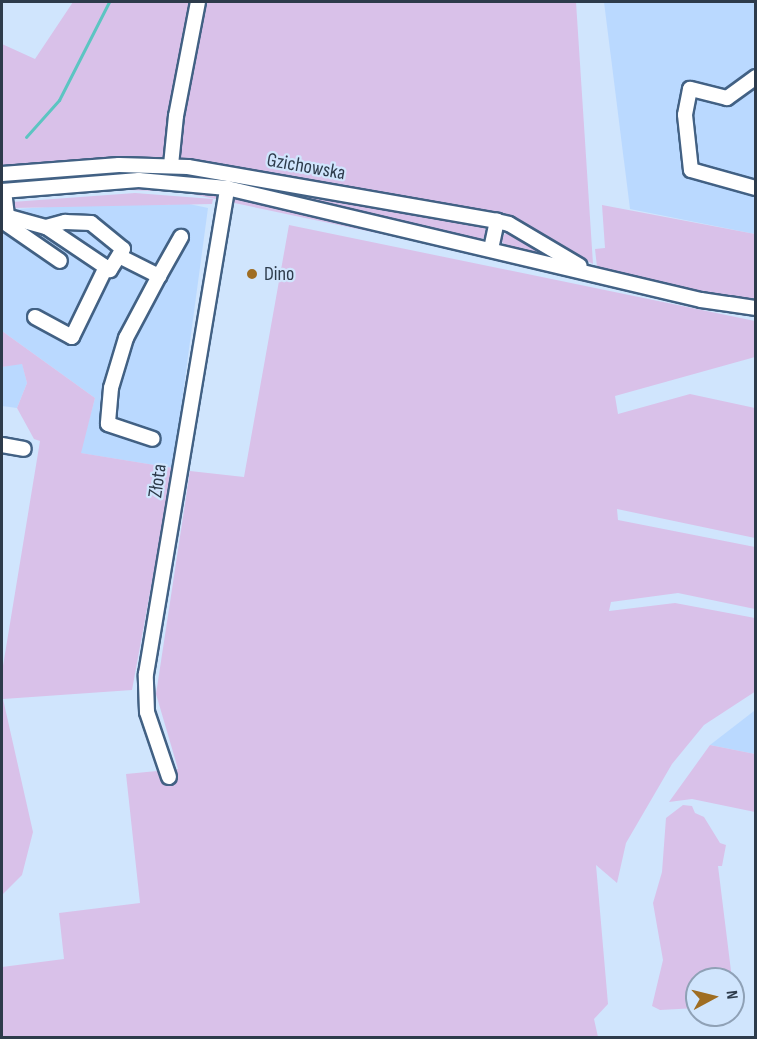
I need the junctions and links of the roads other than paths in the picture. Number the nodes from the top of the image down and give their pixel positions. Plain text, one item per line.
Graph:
1 (198, 2) edge
2 (755, 81) edge
3 (171, 165) junction
4 (2, 174) edge
5 (227, 188) junction
6 (756, 188) edge
7 (3, 191) edge
8 (4, 215) edge
9 (496, 221) junction
10 (46, 227) junction
11 (181, 237) dead end
12 (491, 249) junction
13 (119, 256) junction
14 (60, 261) dead end
15 (106, 267) junction
16 (590, 272) junction
17 (159, 276) junction
18 (756, 308) edge
19 (35, 317) dead end
20 (153, 439) dead end
21 (2, 445) edge
22 (24, 449) dead end
23 (169, 777) dead end

1 - 3 street
2 - 6 street
3 - 4 street, Gzichowska
3 - 9 street, Gzichowska
5 - 7 street, Gzichowska
5 - 12 street, Gzichowska
5 - 23 street, Złota
7 - 8 street
8 - 10 street
8 - 14 street
9 - 12 street
9 - 16 street, Gzichowska
10 - 13 street
10 - 15 street
11 - 17 street
12 - 16 street, Gzichowska
13 - 15 street
13 - 17 street
15 - 19 street
16 - 18 street, Gzichowska
17 - 20 street
21 - 22 street

